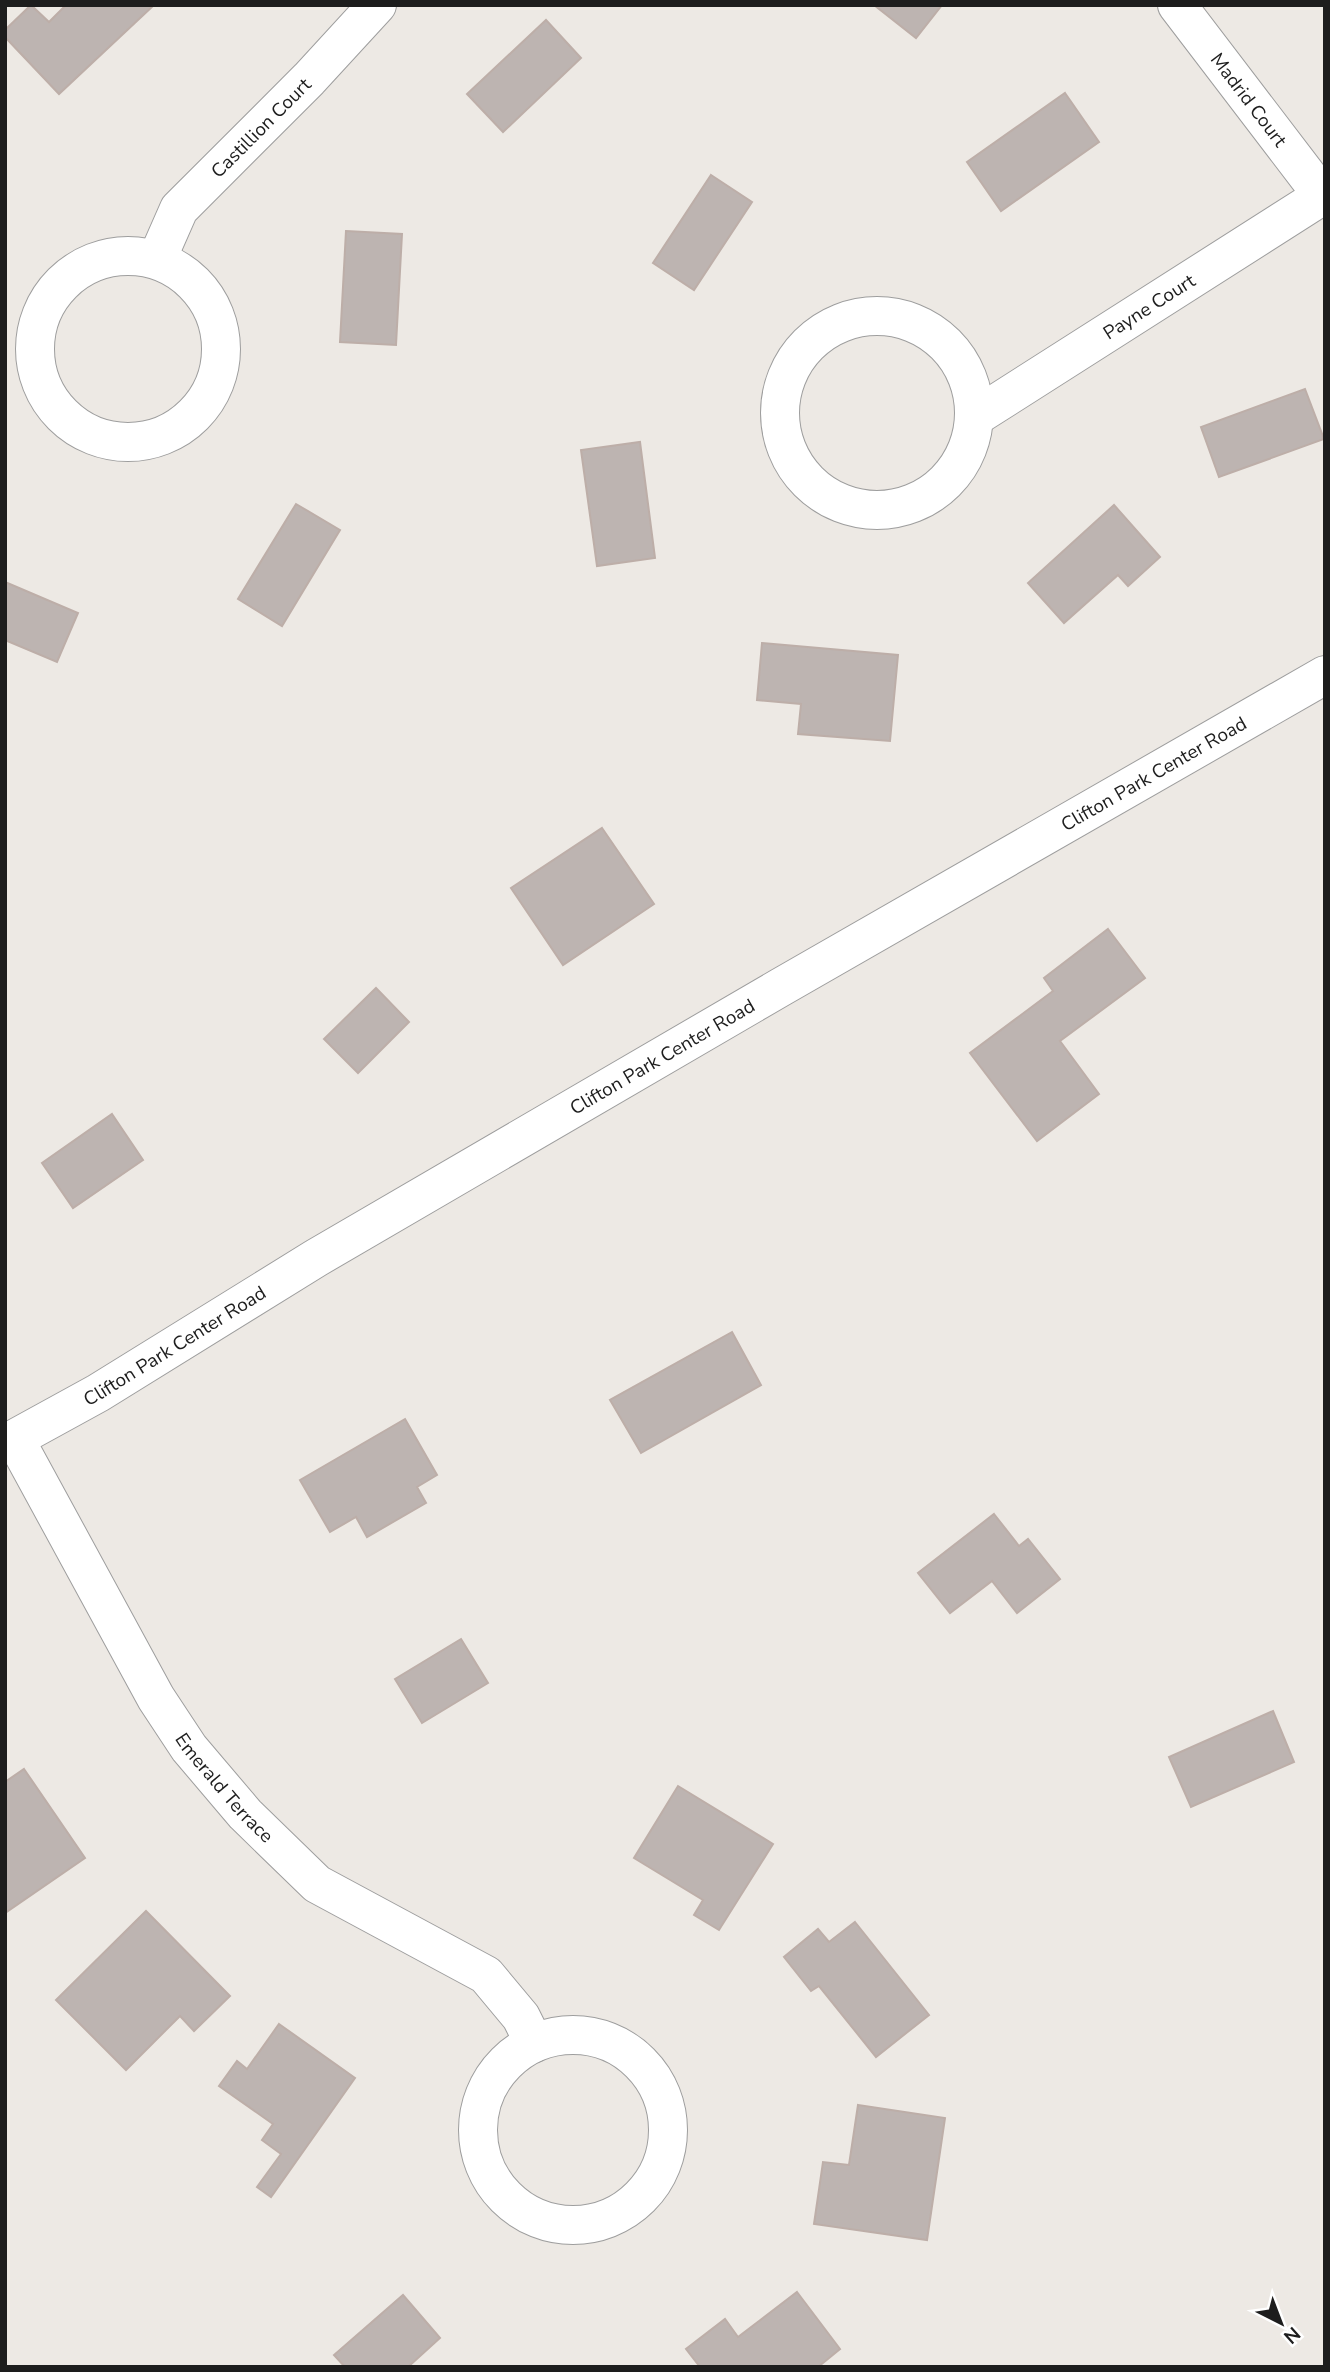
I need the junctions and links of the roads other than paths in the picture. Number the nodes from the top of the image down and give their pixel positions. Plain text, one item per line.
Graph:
1 (377, 5) edge
2 (1177, 5) edge
3 (1323, 194) edge
4 (157, 259) junction
5 (975, 417) junction
6 (1325, 675) edge
7 (10, 1441) edge
8 (534, 2043) junction

1 - 4 street, Castillion Court
2 - 3 street, Madrid Court
3 - 5 street, Payne Court
4 - 4 street
5 - 5 street
6 - 7 street, Clifton Park Center Road
7 - 8 street, Emerald Terrace
8 - 8 street

